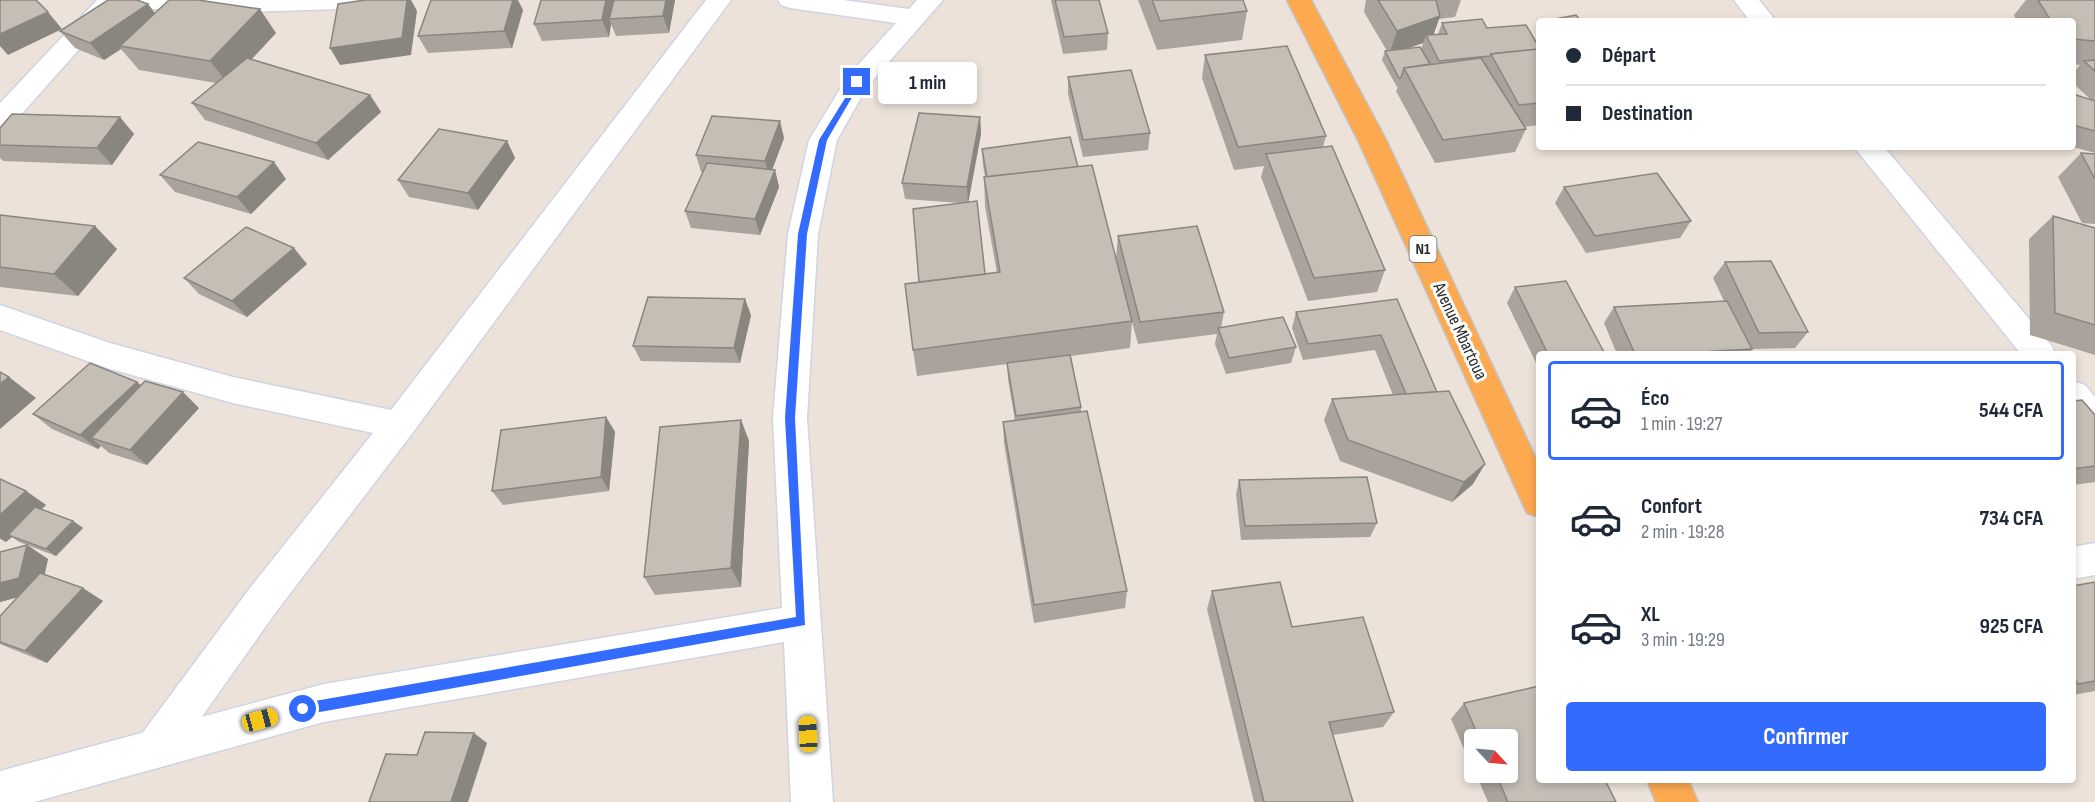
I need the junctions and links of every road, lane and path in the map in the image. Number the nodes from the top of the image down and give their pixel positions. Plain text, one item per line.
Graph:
1 (111, 0) edge
2 (123, 0) edge
3 (371, 0) edge
4 (719, 0) edge
5 (790, 0) edge
6 (1299, 0) edge
7 (1746, 0) edge
8 (293, 2) edge
9 (922, 9) edge
10 (1761, 18) edge
11 (0, 120) edge
12 (1870, 150) edge
13 (0, 317) edge
14 (2038, 351) edge
15 (2076, 398) edge
16 (2095, 420) edge
17 (399, 425) junction
18 (1536, 495) edge
19 (2095, 559) edge
20 (2076, 562) edge
21 (801, 622) junction
22 (155, 749) junction
23 (1668, 783) edge
24 (0, 791) edge
25 (812, 802) edge
26 (1677, 802) edge

1 - 11 street
2 - 8 street
3 - 8 street
4 - 17 street
5 - 9 street
6 - 18 highway, Avenue Mbartoua / N1
7 - 10 street
9 - 21 street
12 - 14 street
13 - 17 street
15 - 16 street
17 - 22 street
19 - 20 street
21 - 22 street
21 - 25 street
22 - 24 street
23 - 26 highway

